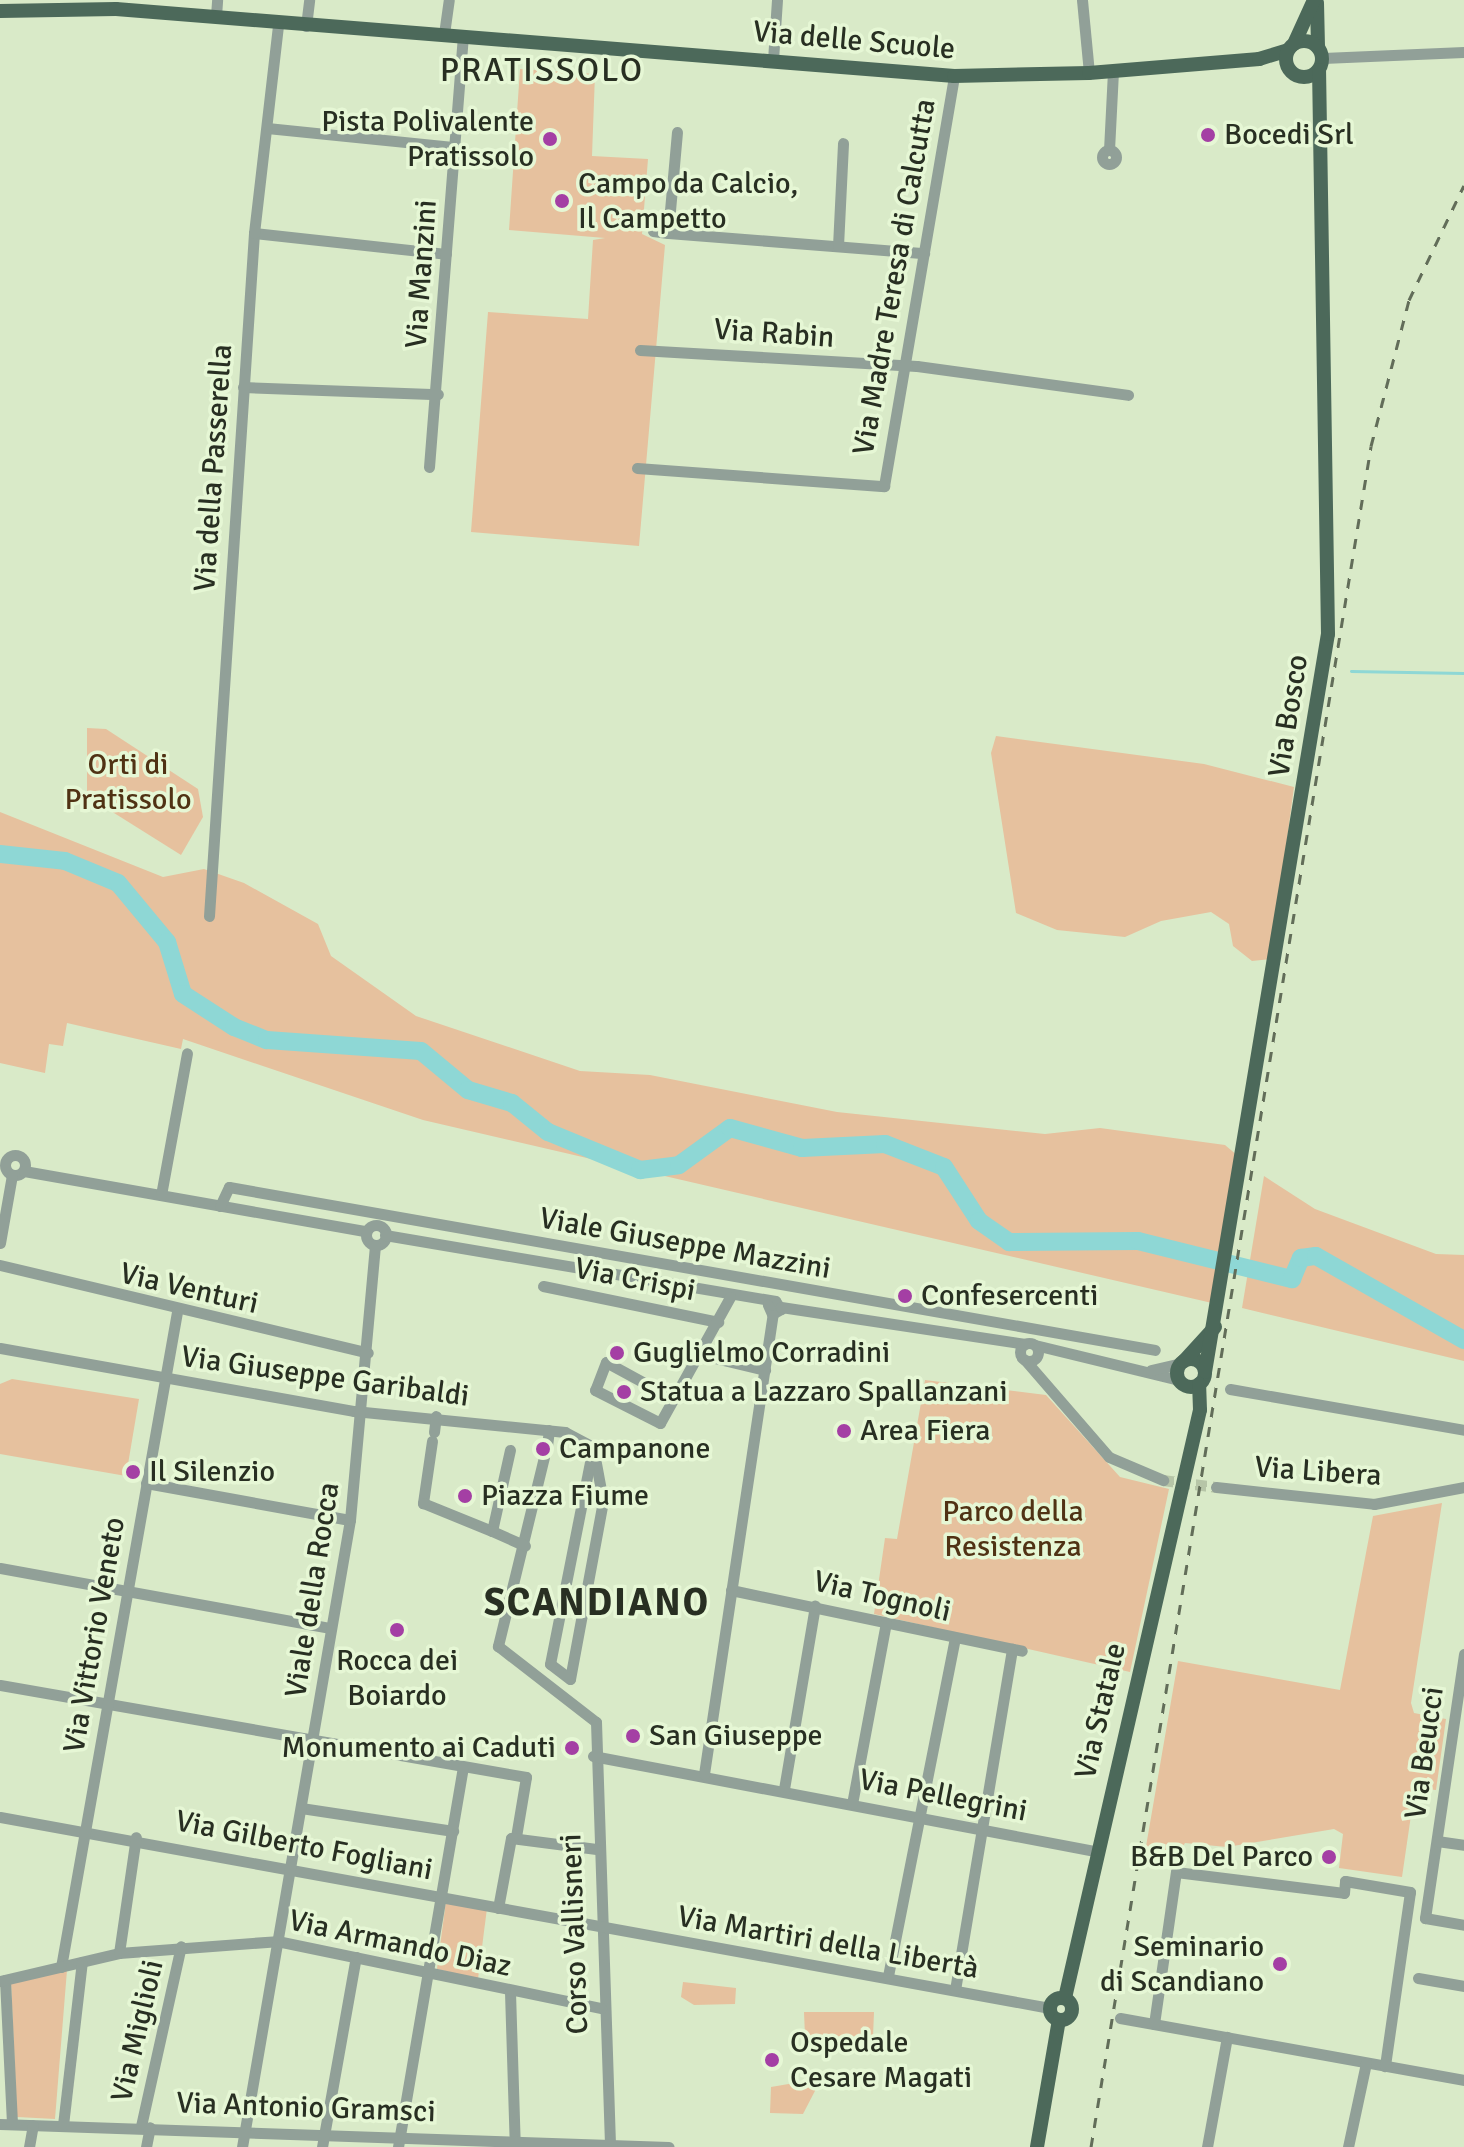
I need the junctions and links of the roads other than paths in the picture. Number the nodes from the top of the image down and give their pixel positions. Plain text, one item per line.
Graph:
1 (217, 0) edge
2 (309, 0) edge
3 (449, 0) edge
4 (777, 0) edge
5 (1082, 0) edge
6 (1315, 0) edge
7 (30, 3) edge
8 (0, 11) edge
9 (216, 16) junction
10 (278, 24) junction
11 (306, 26) junction
12 (444, 34) junction
13 (463, 36) junction
14 (1291, 47) junction
15 (1464, 52) edge
16 (1320, 58) junction
17 (1259, 59) junction
18 (773, 60) junction
19 (1113, 71) junction
20 (1089, 73) junction
21 (1294, 74) junction
22 (954, 76) junction
23 (1321, 117) junction
24 (267, 128) junction
25 (677, 132) dead end
26 (843, 143) dead end
27 (455, 147) junction
28 (1109, 150) dead end
29 (653, 231) dead end
30 (254, 233) junction
31 (668, 233) junction
32 (838, 246) junction
33 (924, 253) junction
34 (446, 254) junction
35 (640, 350) dead end
36 (905, 365) junction
37 (243, 387) junction
38 (438, 394) junction
39 (1128, 395) dead end
40 (429, 467) dead end
41 (637, 468) dead end
42 (209, 916) dead end
43 (187, 1053) dead end
44 (6, 1169) edge
45 (24, 1171) junction
46 (161, 1195) junction
47 (220, 1206) junction
48 (366, 1231) junction
49 (385, 1235) junction
50 (0, 1243) edge
51 (375, 1245) junction
52 (0, 1265) edge
53 (543, 1286) dead end
54 (730, 1297) junction
55 (774, 1309) junction
56 (177, 1312) junction
57 (1218, 1320) junction
58 (718, 1322) junction
59 (0, 1348) edge
60 (1155, 1350) dead end
61 (368, 1353) junction
62 (1030, 1353) junction
63 (698, 1354) junction
64 (1182, 1362) junction
65 (765, 1370) junction
66 (1150, 1370) junction
67 (1202, 1378) junction
68 (166, 1379) junction
69 (1181, 1382) junction
70 (1230, 1389) dead end
71 (672, 1398) junction
72 (365, 1412) junction
73 (436, 1416) junction
74 (514, 1425) junction
75 (549, 1430) junction
76 (1464, 1430) edge
77 (1194, 1437) junction
78 (593, 1447) junction
79 (1163, 1480) tunnel mouth
80 (146, 1483) junction
81 (1216, 1487) tunnel mouth
82 (1464, 1487) edge
83 (350, 1520) junction
84 (492, 1531) junction
85 (525, 1546) junction
86 (571, 1554) junction
87 (593, 1559) junction
88 (0, 1568) edge
89 (128, 1590) junction
90 (731, 1590) junction
91 (815, 1606) junction
92 (886, 1622) junction
93 (331, 1628) junction
94 (955, 1638) junction
95 (1464, 1654) edge
96 (1462, 1673) edge
97 (0, 1685) edge
98 (107, 1703) junction
99 (311, 1745) junction
100 (593, 1756) junction
101 (463, 1768) junction
102 (704, 1774) junction
103 (784, 1789) junction
104 (852, 1804) junction
105 (301, 1808) junction
106 (921, 1815) junction
107 (0, 1817) edge
108 (984, 1826) junction
109 (85, 1829) junction
110 (453, 1831) junction
111 (136, 1837) junction
112 (513, 1837) junction
113 (1437, 1841) junction
114 (1464, 1845) edge
115 (596, 1849) junction
116 (1095, 1851) junction
117 (290, 1864) junction
118 (442, 1898) junction
119 (498, 1908) junction
120 (598, 1925) junction
121 (1464, 1925) edge
122 (277, 1941) junction
123 (181, 1946) junction
124 (119, 1953) junction
125 (356, 1957) junction
126 (82, 1962) junction
127 (61, 1967) junction
128 (429, 1973) junction
129 (888, 1976) junction
130 (1418, 1978) dead end
131 (3, 1980) edge
132 (1464, 1986) edge
133 (955, 1990) junction
134 (510, 1992) junction
135 (1065, 1998) junction
136 (601, 2008) junction
137 (1050, 2008) junction
138 (1120, 2018) dead end
139 (1059, 2020) junction
140 (1154, 2024) junction
141 (1227, 2037) junction
142 (1366, 2063) junction
143 (1385, 2066) junction
144 (1464, 2080) edge
145 (6, 2124) edge
146 (33, 2125) junction
147 (63, 2125) junction
148 (145, 2127) junction
149 (245, 2130) junction
150 (324, 2133) junction
151 (398, 2141) edge
152 (442, 2142) edge
153 (515, 2144) edge
154 (610, 2145) edge
155 (29, 2147) edge
156 (146, 2147) edge
157 (242, 2147) edge
158 (322, 2147) edge
159 (669, 2147) edge
160 (1037, 2147) edge
161 (1207, 2147) edge
162 (1348, 2147) edge

1 - 9 street
2 - 11 street
3 - 12 street
4 - 18 street
5 - 20 street
6 - 14 main road, Via Bosco
6 - 16 main road, Via Bosco
7 - 8 main road, Via delle Scuole
7 - 9 main road, Via delle Scuole
9 - 10 main road, Via delle Scuole
10 - 11 main road, Via delle Scuole
10 - 24 street, Via della Passerella
11 - 12 main road, Via delle Scuole
12 - 13 main road, Via delle Scuole
13 - 18 main road, Via delle Scuole
13 - 27 street, Via Manzini
14 - 16 main road
14 - 17 main road, Via delle Scuole
14 - 21 main road
15 - 16 street
16 - 21 main road
16 - 23 main road, Via Bosco
17 - 19 main road, Via delle Scuole
17 - 21 main road, Via delle Scuole
18 - 22 main road, Via delle Scuole
19 - 20 main road, Via delle Scuole
19 - 28 street
20 - 22 main road, Via delle Scuole
21 - 23 main road
22 - 33 street, Via Madre Teresa di Calcutta
23 - 57 main road, Via Bosco
24 - 27 street
24 - 30 street, Via della Passerella
25 - 31 street
26 - 32 street
27 - 34 street, Via Manzini
29 - 31 street
30 - 34 street
30 - 37 street, Via della Passerella
31 - 32 street
32 - 33 street
33 - 36 street, Via Madre Teresa di Calcutta
34 - 38 street, Via Manzini
35 - 36 street, Via Rabin
36 - 39 street, Via Rabin
36 - 41 street, Via Madre Teresa di Calcutta
37 - 38 street
37 - 42 street, Via della Passerella
38 - 40 street, Via Manzini
43 - 46 street
44 - 45 street
44 - 45 street
44 - 50 street
45 - 46 street
46 - 47 street
47 - 48 street
47 - 60 street, Viale Giuseppe Mazzini
48 - 49 street, Viale Giuseppe Mazzini
48 - 51 street
49 - 51 street
49 - 54 street, Viale Giuseppe Mazzini
51 - 61 street, Viale della Rocca
52 - 56 street, Via Venturi
53 - 58 street, Via Crispi
54 - 55 street, Viale Giuseppe Mazzini
54 - 58 street
55 - 62 street, Viale Giuseppe Mazzini
55 - 65 street
56 - 61 street, Via Venturi
56 - 68 street, Via Vittorio Veneto
57 - 64 main road
57 - 67 main road, Via Statale
58 - 63 street
59 - 68 street, Via Giuseppe Garibaldi
61 - 72 street, Viale della Rocca
62 - 66 street, Viale Giuseppe Mazzini
62 - 79 street
63 - 65 street
63 - 71 street
64 - 66 street, Viale Giuseppe Mazzini
64 - 67 main road
64 - 69 main road, Via Statale
65 - 90 street
66 - 69 street, Viale Giuseppe Mazzini
67 - 69 main road
67 - 77 main road, Via Statale
68 - 72 street, Via Giuseppe Garibaldi
68 - 80 street, Via Vittorio Veneto
69 - 77 main road, Via Statale
70 - 76 street
71 - 71 street
72 - 73 street, Via Giuseppe Garibaldi
72 - 83 street, Viale della Rocca
73 - 74 street, Via Giuseppe Garibaldi
73 - 84 street
74 - 75 street, Via Giuseppe Garibaldi
74 - 84 street
75 - 78 street, Via Giuseppe Garibaldi
75 - 85 street
77 - 116 main road, Via Statale
78 - 86 street
78 - 87 street
80 - 83 street
80 - 89 street, Via Vittorio Veneto
81 - 82 street, Via Libera
83 - 93 street, Viale della Rocca
84 - 85 street
85 - 100 street, Corso Vallisneri
86 - 87 street
86 - 87 street
88 - 89 street
89 - 93 street
89 - 98 street, Via Vittorio Veneto
90 - 91 street, Via Tognoli
90 - 102 street
91 - 92 street, Via Tognoli
91 - 103 street
92 - 94 street, Via Tognoli
92 - 104 street
93 - 99 street, Viale della Rocca
94 - 106 street
94 - 108 street, Via Tognoli
95 - 96 street, Via Beucci
96 - 113 street, Via Beucci
97 - 98 street
98 - 99 street
98 - 109 street, Via Vittorio Veneto
99 - 101 street
99 - 105 street, Viale della Rocca
100 - 102 street, Via Pellegrini
100 - 115 street, Corso Vallisneri
101 - 110 street
101 - 112 street
102 - 103 street, Via Pellegrini
103 - 104 street, Via Pellegrini
104 - 106 street, Via Pellegrini
105 - 110 street
105 - 117 street, Viale della Rocca
106 - 108 street, Via Pellegrini
106 - 129 street
107 - 109 street, Via Gilberto Fogliani
108 - 116 street, Via Pellegrini
108 - 133 street
109 - 111 street, Via Gilberto Fogliani
109 - 127 street, Via Vittorio Veneto
110 - 118 street
111 - 117 street, Via Gilberto Fogliani
111 - 124 street
112 - 115 street
112 - 119 street
113 - 114 street, Via Beucci
113 - 121 street, Via Beucci
115 - 120 street, Corso Vallisneri
116 - 135 main road, Via Statale
117 - 118 street, Via Gilberto Fogliani
117 - 122 street, Viale della Rocca
118 - 119 street, Via Gilberto Fogliani
118 - 128 street
119 - 120 street, Via Gilberto Fogliani
120 - 129 street, Via Martiri della Libertà
120 - 136 street, Corso Vallisneri
122 - 123 street, Via Armando Diaz
122 - 125 street, Via Armando Diaz
122 - 149 street, Viale della Rocca
123 - 124 street, Via Armando Diaz
123 - 148 street, Via Miglioli
124 - 126 street, Via Armando Diaz
125 - 128 street, Via Armando Diaz
125 - 150 street
126 - 127 street, Via Armando Diaz
126 - 147 street
127 - 131 street, Via Armando Diaz
128 - 134 street, Via Armando Diaz
128 - 151 street
129 - 133 street, Via Martiri della Libertà
130 - 132 street
131 - 145 street
133 - 137 street, Via Martiri della Libertà
134 - 136 street, Via Armando Diaz
134 - 153 street
135 - 137 main road
135 - 139 main road, Via Statale
136 - 154 street, Corso Vallisneri
137 - 139 main road
138 - 140 street
139 - 160 main road, Via Statale
140 - 141 street
140 - 143 street
141 - 142 street
141 - 161 street
142 - 143 street
142 - 162 street
143 - 144 street
145 - 146 street, Via Antonio Gramsci
146 - 147 street, Via Antonio Gramsci
146 - 155 street
147 - 148 street, Via Antonio Gramsci
148 - 149 street, Via Antonio Gramsci
148 - 156 street, Via Miglioli
149 - 150 street, Via Antonio Gramsci
149 - 157 street, Viale della Rocca
150 - 151 street, Via Antonio Gramsci
150 - 158 street
151 - 152 street, Via Antonio Gramsci
152 - 153 street, Via Antonio Gramsci
153 - 154 street, Via Antonio Gramsci
154 - 159 street, Via Antonio Gramsci

